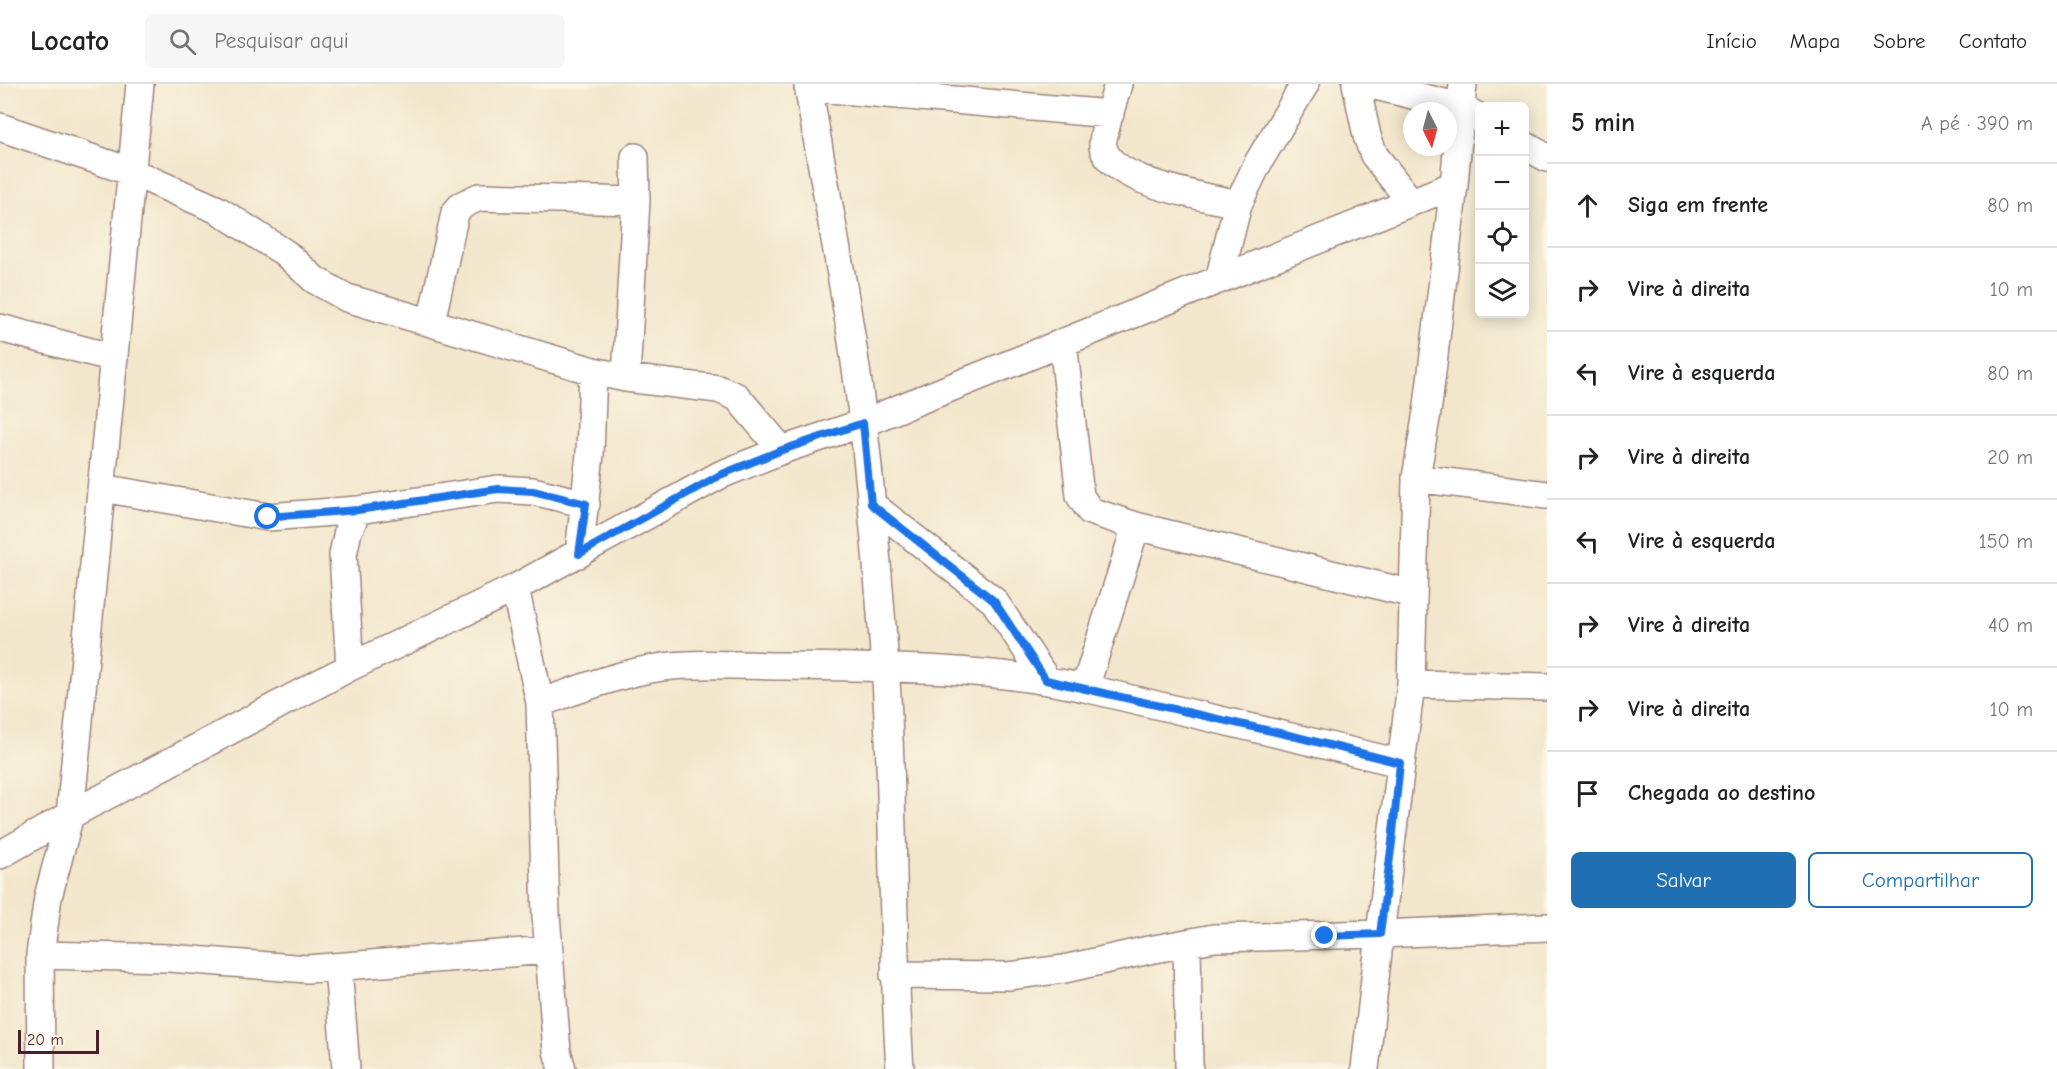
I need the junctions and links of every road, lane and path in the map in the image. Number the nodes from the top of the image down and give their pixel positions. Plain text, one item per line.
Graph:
1 (140, 84) edge
2 (1118, 84) edge
3 (1305, 84) edge
4 (1356, 84) edge
5 (1367, 84) edge
6 (808, 86) edge
7 (1468, 103) edge
8 (1110, 114) junction
9 (0, 127) edge
10 (1529, 148) edge
11 (635, 157) dead end
12 (1547, 159) edge
13 (132, 172) junction
14 (1454, 185) junction
15 (636, 201) junction
16 (1412, 202) junction
17 (1239, 204) junction
18 (1219, 280) junction
19 (431, 322) junction
20 (0, 327) edge
21 (1063, 342) junction
22 (114, 358) junction
23 (593, 371) junction
24 (626, 378) junction
25 (863, 423) junction
26 (782, 450) junction
27 (1416, 478) junction
28 (102, 488) junction
29 (1547, 495) edge
30 (586, 504) junction
31 (871, 504) junction
32 (358, 510) junction
33 (1136, 526) junction
34 (579, 554) junction
35 (515, 588) junction
36 (1413, 594) junction
37 (350, 667) junction
38 (885, 667) junction
39 (1046, 680) junction
40 (1411, 684) junction
41 (1547, 687) edge
42 (1085, 688) junction
43 (540, 703) junction
44 (1400, 763) junction
45 (70, 815) junction
46 (0, 855) edge
47 (1547, 927) edge
48 (1380, 934) junction
49 (1187, 943) junction
50 (548, 950) junction
51 (40, 955) junction
52 (338, 967) junction
53 (894, 975) junction
54 (41, 1069) edge
55 (346, 1069) edge
56 (562, 1069) edge
57 (900, 1069) edge
58 (1190, 1069) edge
59 (1365, 1069) edge

1 - 13 street
2 - 8 street
3 - 17 street
4 - 16 street
5 - 7 street
6 - 8 street
6 - 25 street
7 - 14 street
8 - 17 street
9 - 13 street
10 - 12 street
11 - 15 street
13 - 19 street
13 - 22 street
14 - 16 street
14 - 27 street
15 - 19 street
15 - 24 street
16 - 18 street
17 - 18 street
18 - 21 street
19 - 23 street
20 - 22 street
21 - 25 street
21 - 33 street
22 - 28 street
23 - 24 street
23 - 30 street
24 - 26 street
25 - 26 street
25 - 31 street
26 - 34 street
27 - 29 street
27 - 36 street
28 - 32 street
28 - 45 street
30 - 32 street
30 - 34 street
31 - 38 street
31 - 39 street
32 - 37 street
33 - 36 street
33 - 42 street
34 - 35 street
35 - 37 street
35 - 43 street
36 - 40 street
37 - 45 street
38 - 39 street
38 - 43 street
38 - 53 street
39 - 42 street
40 - 41 street
40 - 44 street
42 - 44 street
43 - 50 street
44 - 48 street
45 - 46 street
45 - 51 street
47 - 48 street
48 - 49 street
48 - 59 street
49 - 53 street
49 - 58 street
50 - 52 street
50 - 56 street
51 - 52 street
51 - 54 street
52 - 55 street
53 - 57 street

